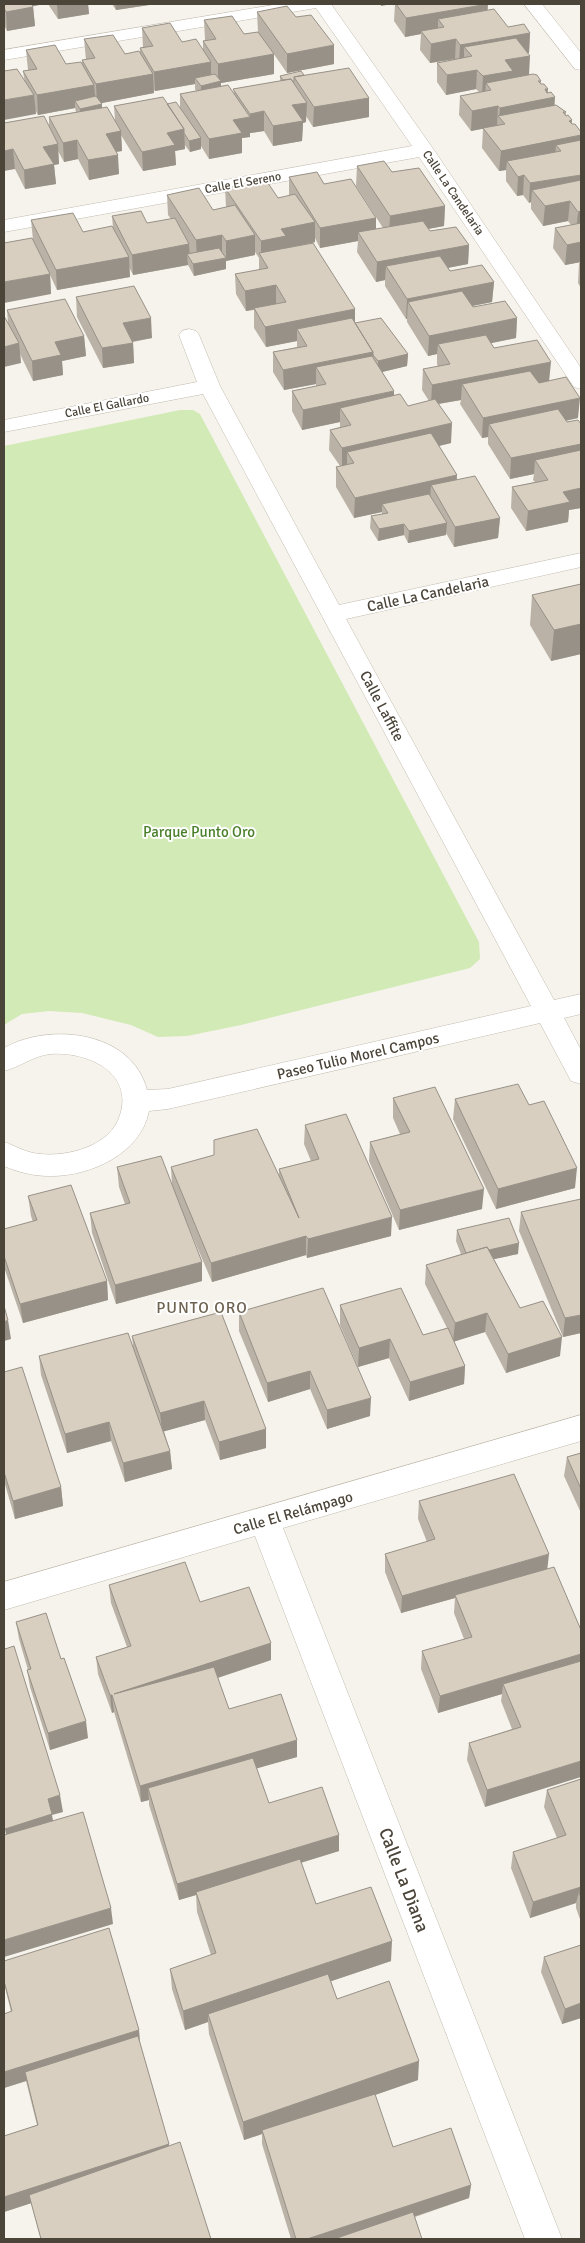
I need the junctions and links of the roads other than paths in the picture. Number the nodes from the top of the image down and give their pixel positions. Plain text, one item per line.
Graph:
1 (310, 4) edge
2 (322, 4) edge
3 (533, 4) edge
4 (4, 55) edge
5 (581, 65) edge
6 (424, 150) junction
7 (4, 226) edge
8 (189, 335) dead end
9 (581, 383) edge
10 (209, 386) junction
11 (4, 426) edge
12 (581, 560) edge
13 (333, 614) junction
14 (581, 1004) edge
15 (548, 1012) junction
16 (4, 1061) edge
17 (581, 1074) edge
18 (135, 1101) junction
19 (4, 1153) edge
20 (581, 1428) edge
21 (265, 1521) junction
22 (4, 1596) edge
23 (543, 2239) edge

1 - 4 street
2 - 6 street, Calle La Candelaria
3 - 5 street
6 - 7 street, Calle El Sereno
6 - 9 street, Calle La Candelaria
8 - 10 street, Calle Laffite
10 - 11 street, Calle El Gallardo
10 - 13 street, Calle Laffite
12 - 13 street, Calle La Candelaria
13 - 15 street, Calle Laffite
14 - 15 street, Paseo Tulio Morel Campos
15 - 17 street, Calle Laffite
15 - 18 street, Paseo Tulio Morel Campos
16 - 18 street
18 - 19 street
20 - 21 street, Calle El Relámpago
21 - 22 street, Calle El Relámpago
21 - 23 street, Calle La Diana

